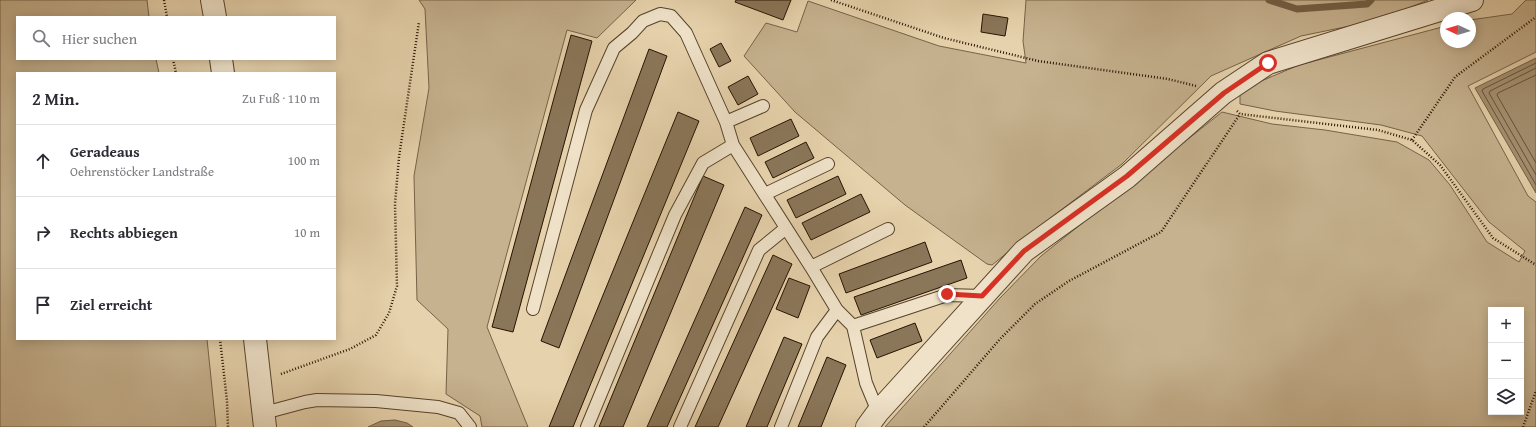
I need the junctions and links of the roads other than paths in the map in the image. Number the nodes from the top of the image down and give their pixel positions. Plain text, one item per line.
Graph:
1 (212, 0) edge
2 (1472, 0) edge
3 (215, 16) edge
4 (221, 60) edge
5 (223, 72) edge
6 (763, 106) dead end
7 (726, 122) junction
8 (734, 145) junction
9 (828, 164) dead end
10 (765, 194) junction
11 (786, 228) junction
12 (888, 228) dead end
13 (812, 267) junction
14 (982, 296) junction
15 (533, 309) dead end
16 (837, 310) junction
17 (853, 326) junction
18 (255, 340) edge
19 (265, 420) edge
20 (873, 420) edge
21 (470, 427) edge
22 (587, 427) edge
23 (680, 427) edge
24 (781, 427) edge

1 - 3 street
2 - 14 street
4 - 5 street
6 - 7 lane
7 - 8 lane
7 - 15 lane
8 - 10 lane
8 - 22 lane
9 - 10 lane
10 - 11 lane
11 - 13 lane
11 - 23 lane
12 - 13 lane
13 - 16 lane
14 - 17 lane
14 - 20 street
16 - 17 lane
16 - 24 lane
17 - 20 lane
18 - 19 street
19 - 21 lane

